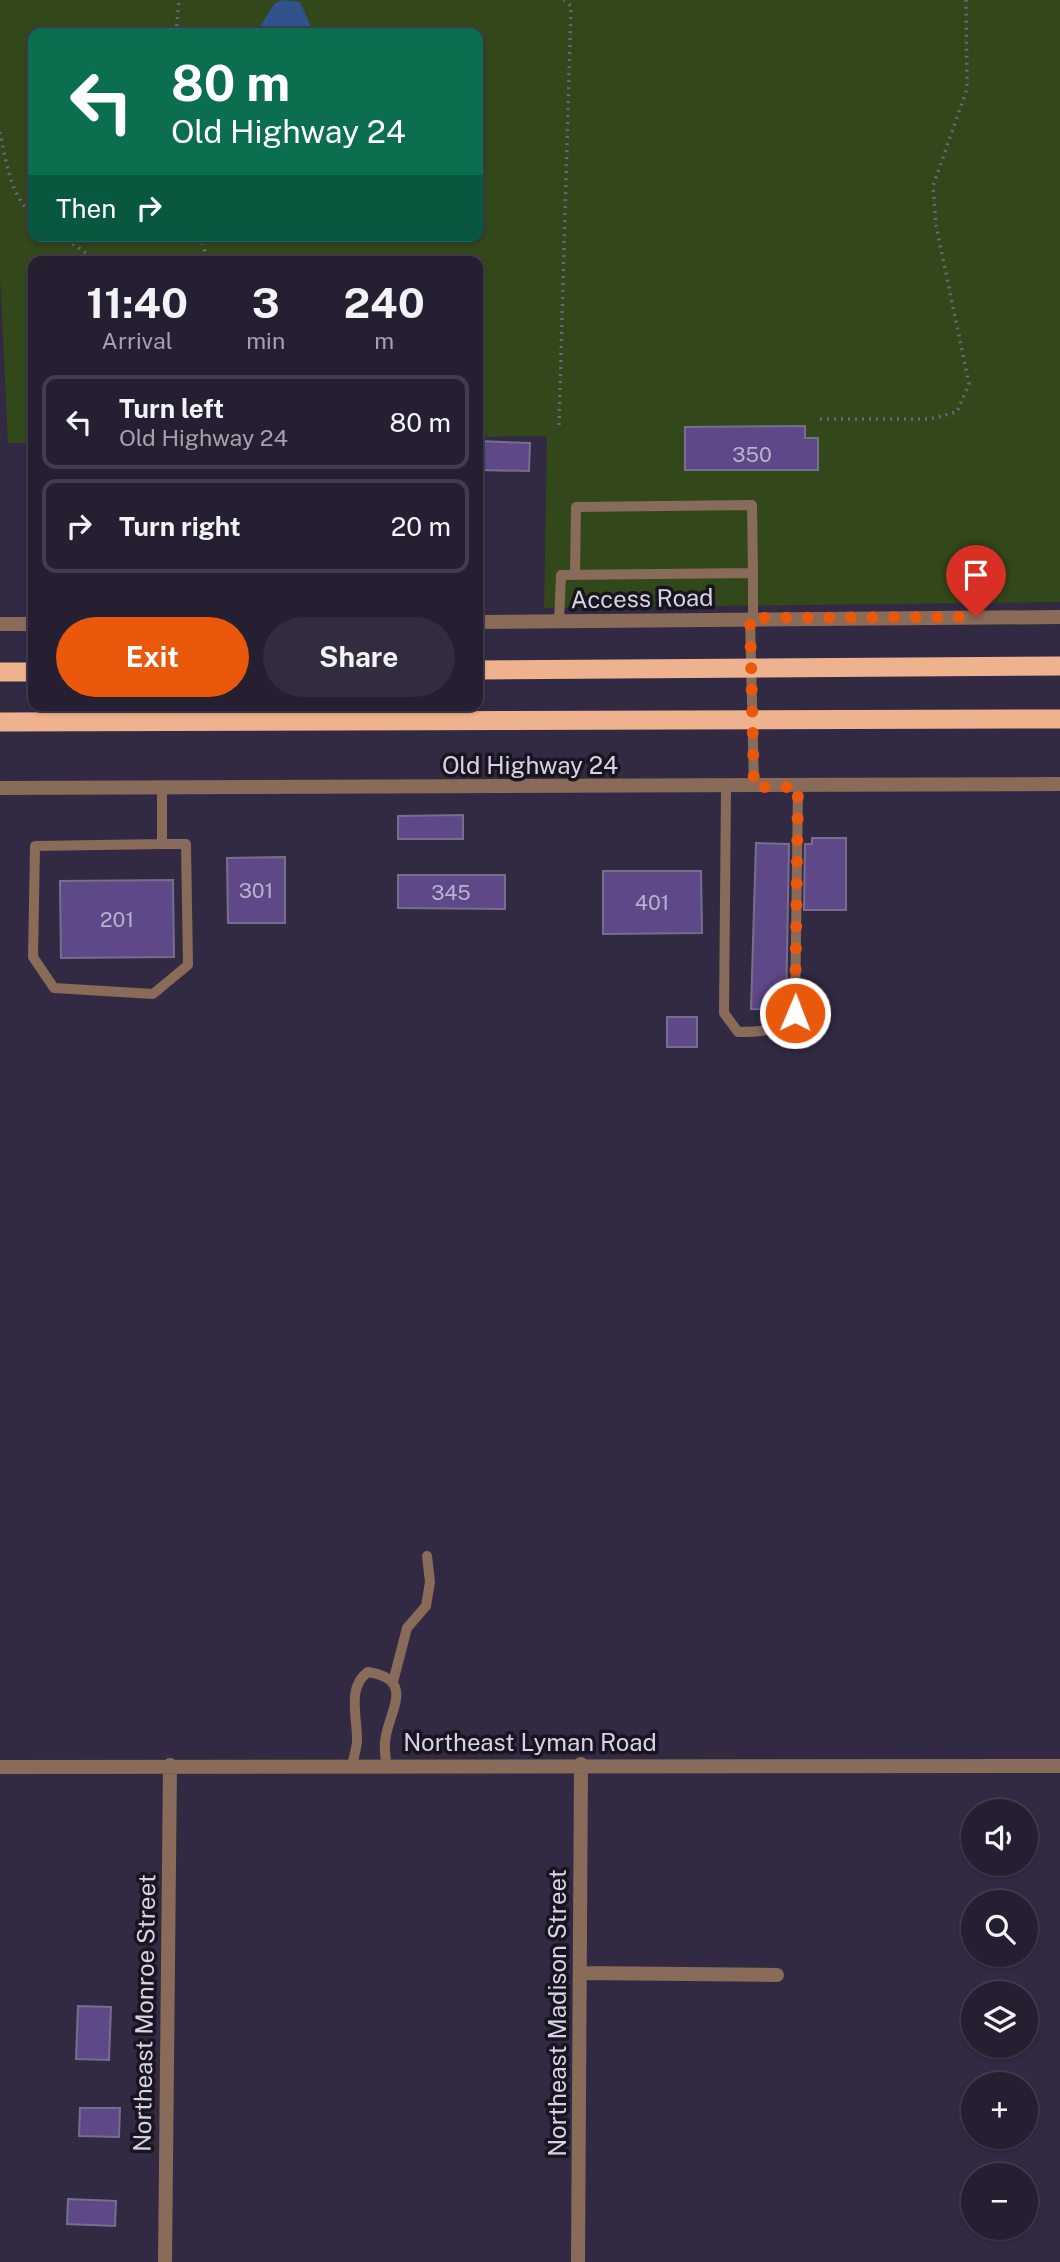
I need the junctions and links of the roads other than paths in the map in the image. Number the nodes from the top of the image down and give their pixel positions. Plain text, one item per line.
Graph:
1 (753, 573) junction
2 (575, 576) junction
3 (1060, 617) edge
4 (751, 618) junction
5 (483, 622) edge
6 (559, 622) junction
7 (0, 624) edge
8 (28, 624) edge
9 (1060, 666) edge
10 (751, 668) junction
11 (483, 670) edge
12 (0, 672) edge
13 (28, 672) edge
14 (1060, 719) edge
15 (752, 720) junction
16 (0, 722) edge
17 (1060, 784) edge
18 (726, 787) junction
19 (754, 787) junction
20 (798, 787) junction
21 (0, 788) edge
22 (162, 788) junction
23 (162, 845) junction
24 (427, 1556) dead end
25 (393, 1682) junction
26 (581, 1764) junction
27 (170, 1765) junction
28 (352, 1765) junction
29 (386, 1765) junction
30 (1060, 1766) edge
31 (0, 1767) edge
32 (581, 1973) junction
33 (778, 1975) dead end
34 (165, 2262) edge
35 (578, 2262) edge

1 - 2 lane
1 - 2 lane
1 - 4 lane
2 - 6 lane
3 - 4 street, Access Road
4 - 6 street, Access Road
4 - 10 lane
5 - 6 street, Access Road
7 - 8 street
9 - 10 highway
10 - 11 highway
10 - 15 lane
12 - 13 highway
14 - 15 highway
15 - 16 highway
15 - 19 lane
17 - 20 street, Old Highway 24
18 - 19 street, Old Highway 24
18 - 20 lane
18 - 22 street, Old Highway 24
19 - 20 street, Old Highway 24
21 - 22 street, Old Highway 24
22 - 23 lane
23 - 23 lane
24 - 25 lane
25 - 28 lane
25 - 29 lane
26 - 29 street, Northeast Lyman Road
26 - 30 street, Northeast Lyman Road
26 - 32 street, Northeast Madison Street
27 - 28 street, Northeast Lyman Road
27 - 31 street, Northeast Lyman Road
27 - 34 street, Northeast Monroe Street
28 - 29 street, Northeast Lyman Road
32 - 33 street
32 - 35 street, Northeast Madison Street

